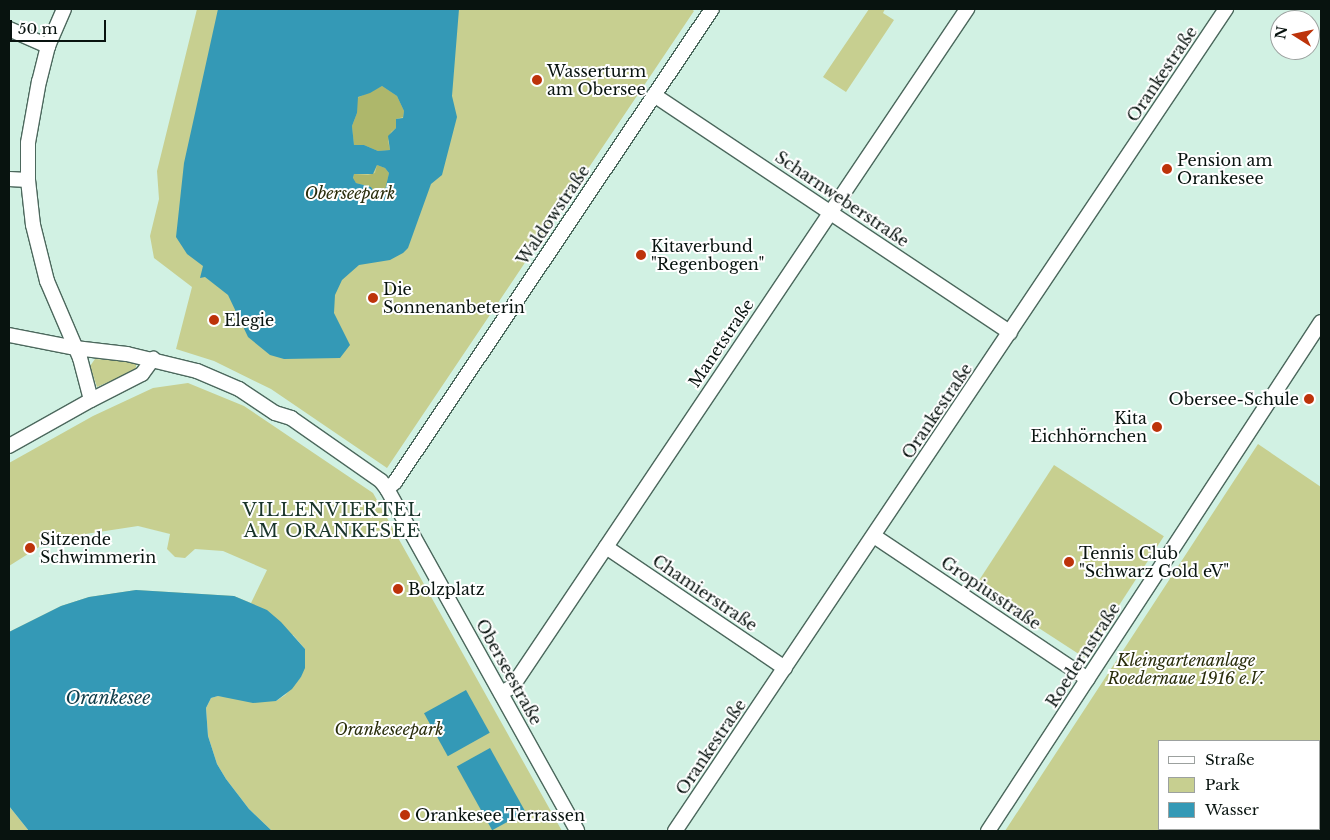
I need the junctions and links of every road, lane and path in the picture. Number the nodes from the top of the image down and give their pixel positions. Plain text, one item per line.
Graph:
1 (64, 9) edge
2 (712, 9) edge
3 (967, 9) edge
4 (1226, 9) edge
5 (9, 29) edge
6 (48, 46) junction
7 (654, 95) junction
8 (9, 179) edge
9 (28, 180) junction
10 (830, 213) junction
11 (1321, 322) edge
12 (1010, 332) junction
13 (9, 335) edge
14 (75, 348) junction
15 (152, 359) junction
16 (91, 400) junction
17 (9, 446) edge
18 (387, 489) junction
19 (874, 536) junction
20 (606, 547) junction
21 (785, 668) junction
22 (1088, 679) junction
23 (501, 693) junction
24 (577, 831) edge
25 (676, 831) edge
26 (988, 831) edge

1 - 6 street
2 - 7 street, Waldowstraße
3 - 10 street, Manetstraße
4 - 12 street, Orankestraße
5 - 6 street
6 - 9 street
7 - 10 street, Scharnweberstraße
7 - 18 street, Waldowstraße
8 - 9 street
9 - 14 street
10 - 12 street, Scharnweberstraße
10 - 20 street, Manetstraße
11 - 22 street, Roedernstraße
12 - 19 street, Orankestraße
13 - 14 street, Oberseestraße
14 - 15 street, Oberseestraße
14 - 16 street
15 - 16 street
15 - 18 street, Oberseestraße
16 - 17 street
18 - 23 street, Oberseestraße
19 - 21 street, Orankestraße
19 - 22 street, Gropiusstraße
20 - 21 street, Chamierstraße
20 - 23 street, Manetstraße
21 - 25 street, Orankestraße
22 - 26 street, Roedernstraße
23 - 24 street, Oberseestraße

